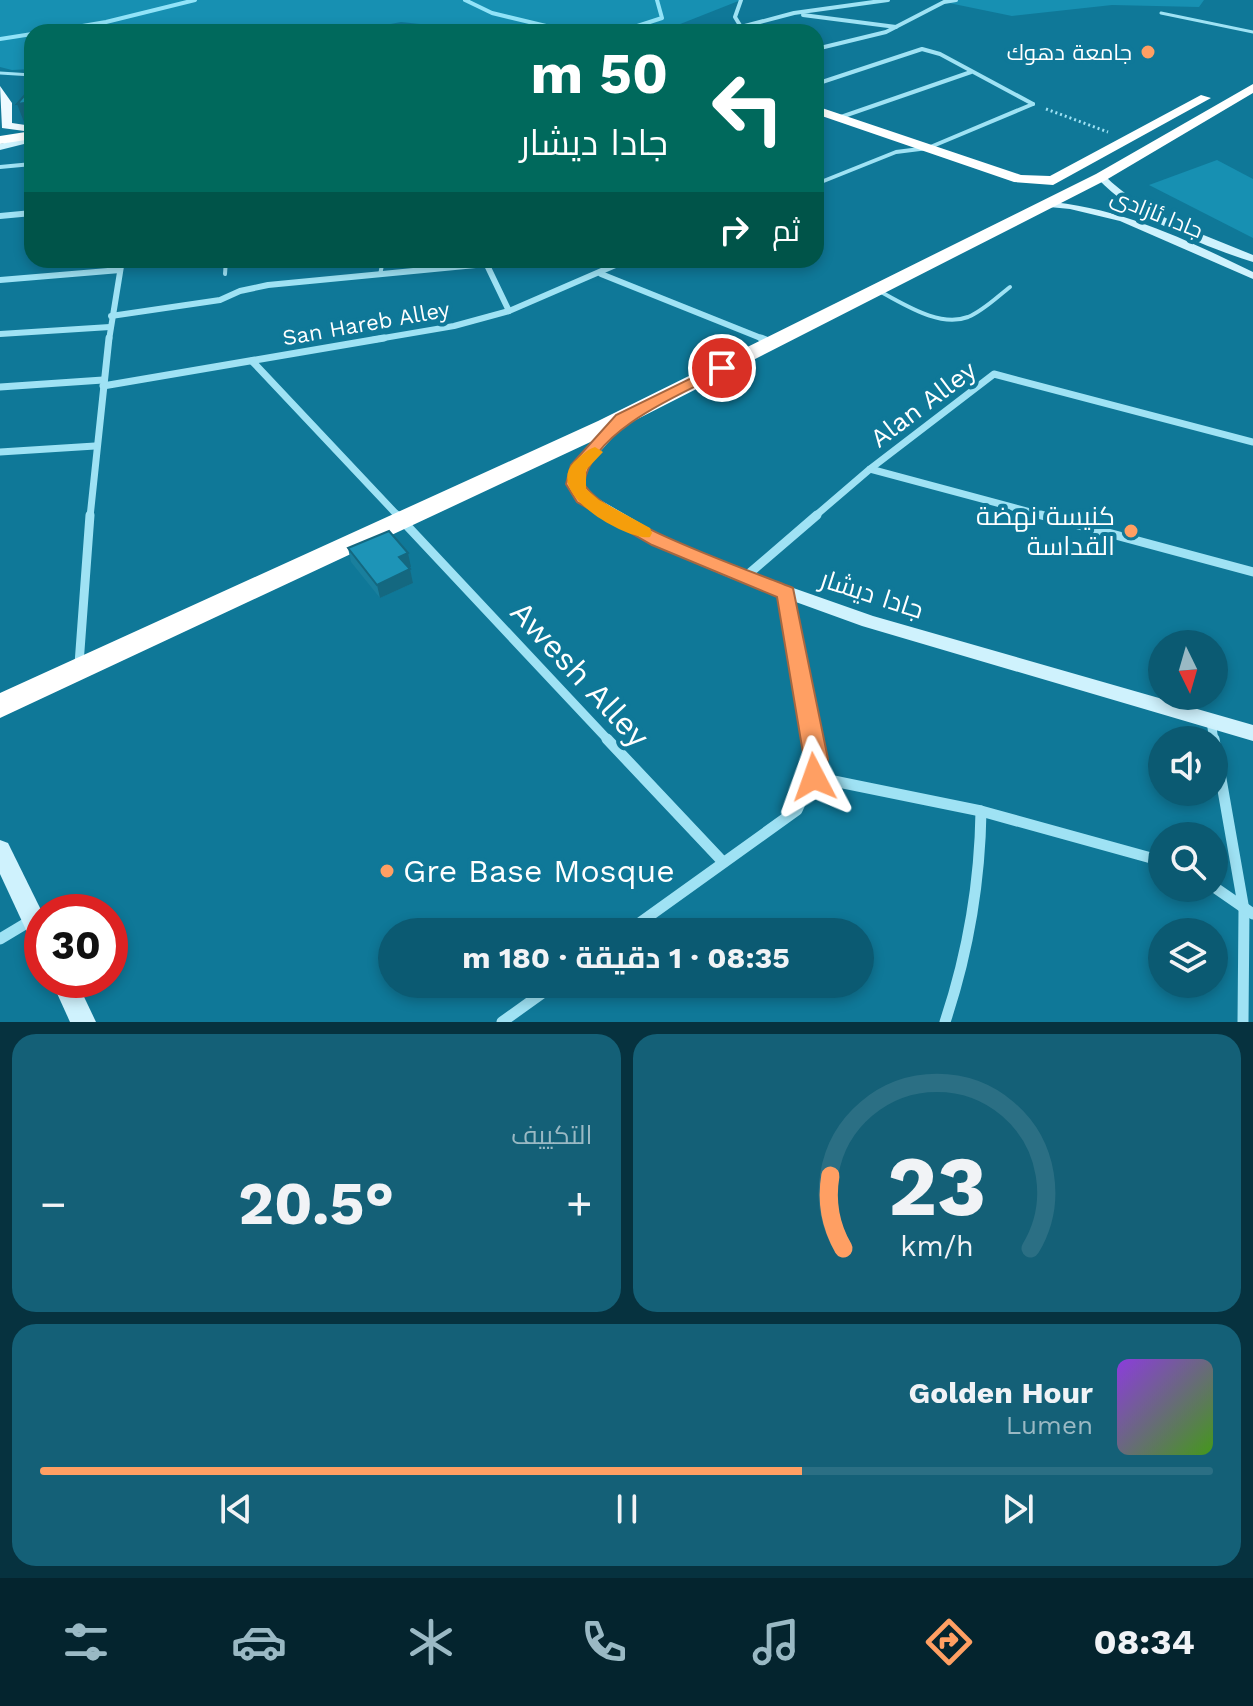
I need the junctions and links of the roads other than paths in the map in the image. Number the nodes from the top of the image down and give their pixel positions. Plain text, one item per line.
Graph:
1 (741, 0) edge
2 (888, 0) edge
3 (956, 0) edge
4 (794, 13) junction
5 (1161, 13) dead end
6 (739, 24) edge
7 (752, 24) edge
8 (897, 27) junction
9 (1253, 32) edge
10 (824, 47) edge
11 (971, 72) junction
12 (1253, 72) edge
13 (24, 75) edge
14 (824, 81) edge
15 (1, 83) edge
16 (1225, 87) dead end
17 (1253, 88) edge
18 (1211, 95) dead end
19 (824, 114) edge
20 (838, 118) junction
21 (24, 128) edge
22 (24, 138) edge
23 (0, 140) edge
24 (24, 140) edge
25 (0, 147) edge
26 (928, 148) junction
27 (972, 163) junction
28 (24, 165) edge
29 (0, 167) edge
30 (1101, 177) junction
31 (824, 181) edge
32 (1043, 204) junction
33 (1142, 209) junction
34 (24, 214) edge
35 (0, 216) edge
36 (1124, 219) junction
37 (986, 233) junction
38 (1253, 259) edge
39 (225, 268) edge
40 (381, 268) edge
41 (437, 268) edge
42 (488, 268) edge
43 (612, 268) edge
44 (120, 270) joint
45 (225, 274) dead end
46 (601, 274) junction
47 (380, 275) junction
48 (1253, 276) edge
49 (0, 280) edge
50 (1010, 287) dead end
51 (877, 290) junction
52 (509, 311) junction
53 (111, 316) junction
54 (110, 327) junction
55 (0, 334) edge
56 (772, 343) junction
57 (252, 361) junction
58 (103, 383) junction
59 (0, 387) edge
60 (622, 419) junction
61 (1253, 442) edge
62 (95, 446) junction
63 (0, 452) edge
64 (870, 469) junction
65 (400, 522) junction
66 (1253, 572) edge
67 (745, 577) junction
68 (786, 593) junction
69 (79, 669) junction
70 (0, 706) edge
71 (1211, 720) junction
72 (1253, 733) edge
73 (814, 777) junction
74 (981, 811) junction
75 (0, 850) edge
76 (1148, 857) edge
77 (723, 862) junction
78 (1228, 897) edge
79 (24, 899) edge
80 (1248, 912) edge
81 (646, 918) edge
82 (24, 932) edge
83 (0, 939) edge
84 (72, 998) edge
85 (535, 998) edge
86 (83, 1022) edge
87 (502, 1022) edge
88 (945, 1022) edge
89 (1243, 1022) edge

1 - 6 street
2 - 4 street
3 - 8 street
4 - 7 street
4 - 8 street
5 - 9 lane
8 - 10 street
11 - 14 street
11 - 20 street
11 - 26 street
12 - 16 highway
13 - 15 lane
15 - 21 main road
17 - 30 highway
18 - 27 highway
19 - 20 highway
20 - 26 highway
22 - 23 highway
24 - 25 street
26 - 27 highway
26 - 31 street
27 - 37 highway
28 - 29 street
30 - 32 highway
30 - 33 street, جادا ئازادی
32 - 36 street, جادا ئازادی
32 - 37 highway
33 - 36 street
33 - 38 street, جادا ئازادی
34 - 35 street
36 - 48 street, جادا ئازادی
37 - 51 highway
39 - 45 lane
40 - 47 lane
41 - 47 street
42 - 52 street
43 - 46 street, San Hareb Alley
44 - 49 street
44 - 53 street
46 - 52 street, San Hareb Alley
46 - 56 street
47 - 53 street
50 - 51 lane
51 - 56 highway
52 - 57 street, San Hareb Alley
53 - 54 street
54 - 55 street
54 - 58 street
56 - 60 highway
57 - 58 street, San Hareb Alley
57 - 65 street, Awesh Alley
58 - 59 street, San Hareb Alley
58 - 62 street
60 - 65 highway
60 - 67 street, جادا دیشار
61 - 64 street, Alan Alley
62 - 63 street
62 - 69 street
64 - 66 street
64 - 67 street, Alan Alley
65 - 69 highway
65 - 77 street, Awesh Alley
67 - 68 street, جادا دیشار
68 - 71 street, جادا دیشار
68 - 73 street
69 - 70 highway
71 - 72 street, جادا دیشار
71 - 80 street
73 - 74 street
73 - 77 street
74 - 76 street
74 - 88 street
75 - 79 street
77 - 81 street
78 - 80 street
80 - 89 street
82 - 83 street
84 - 86 street
85 - 87 street

